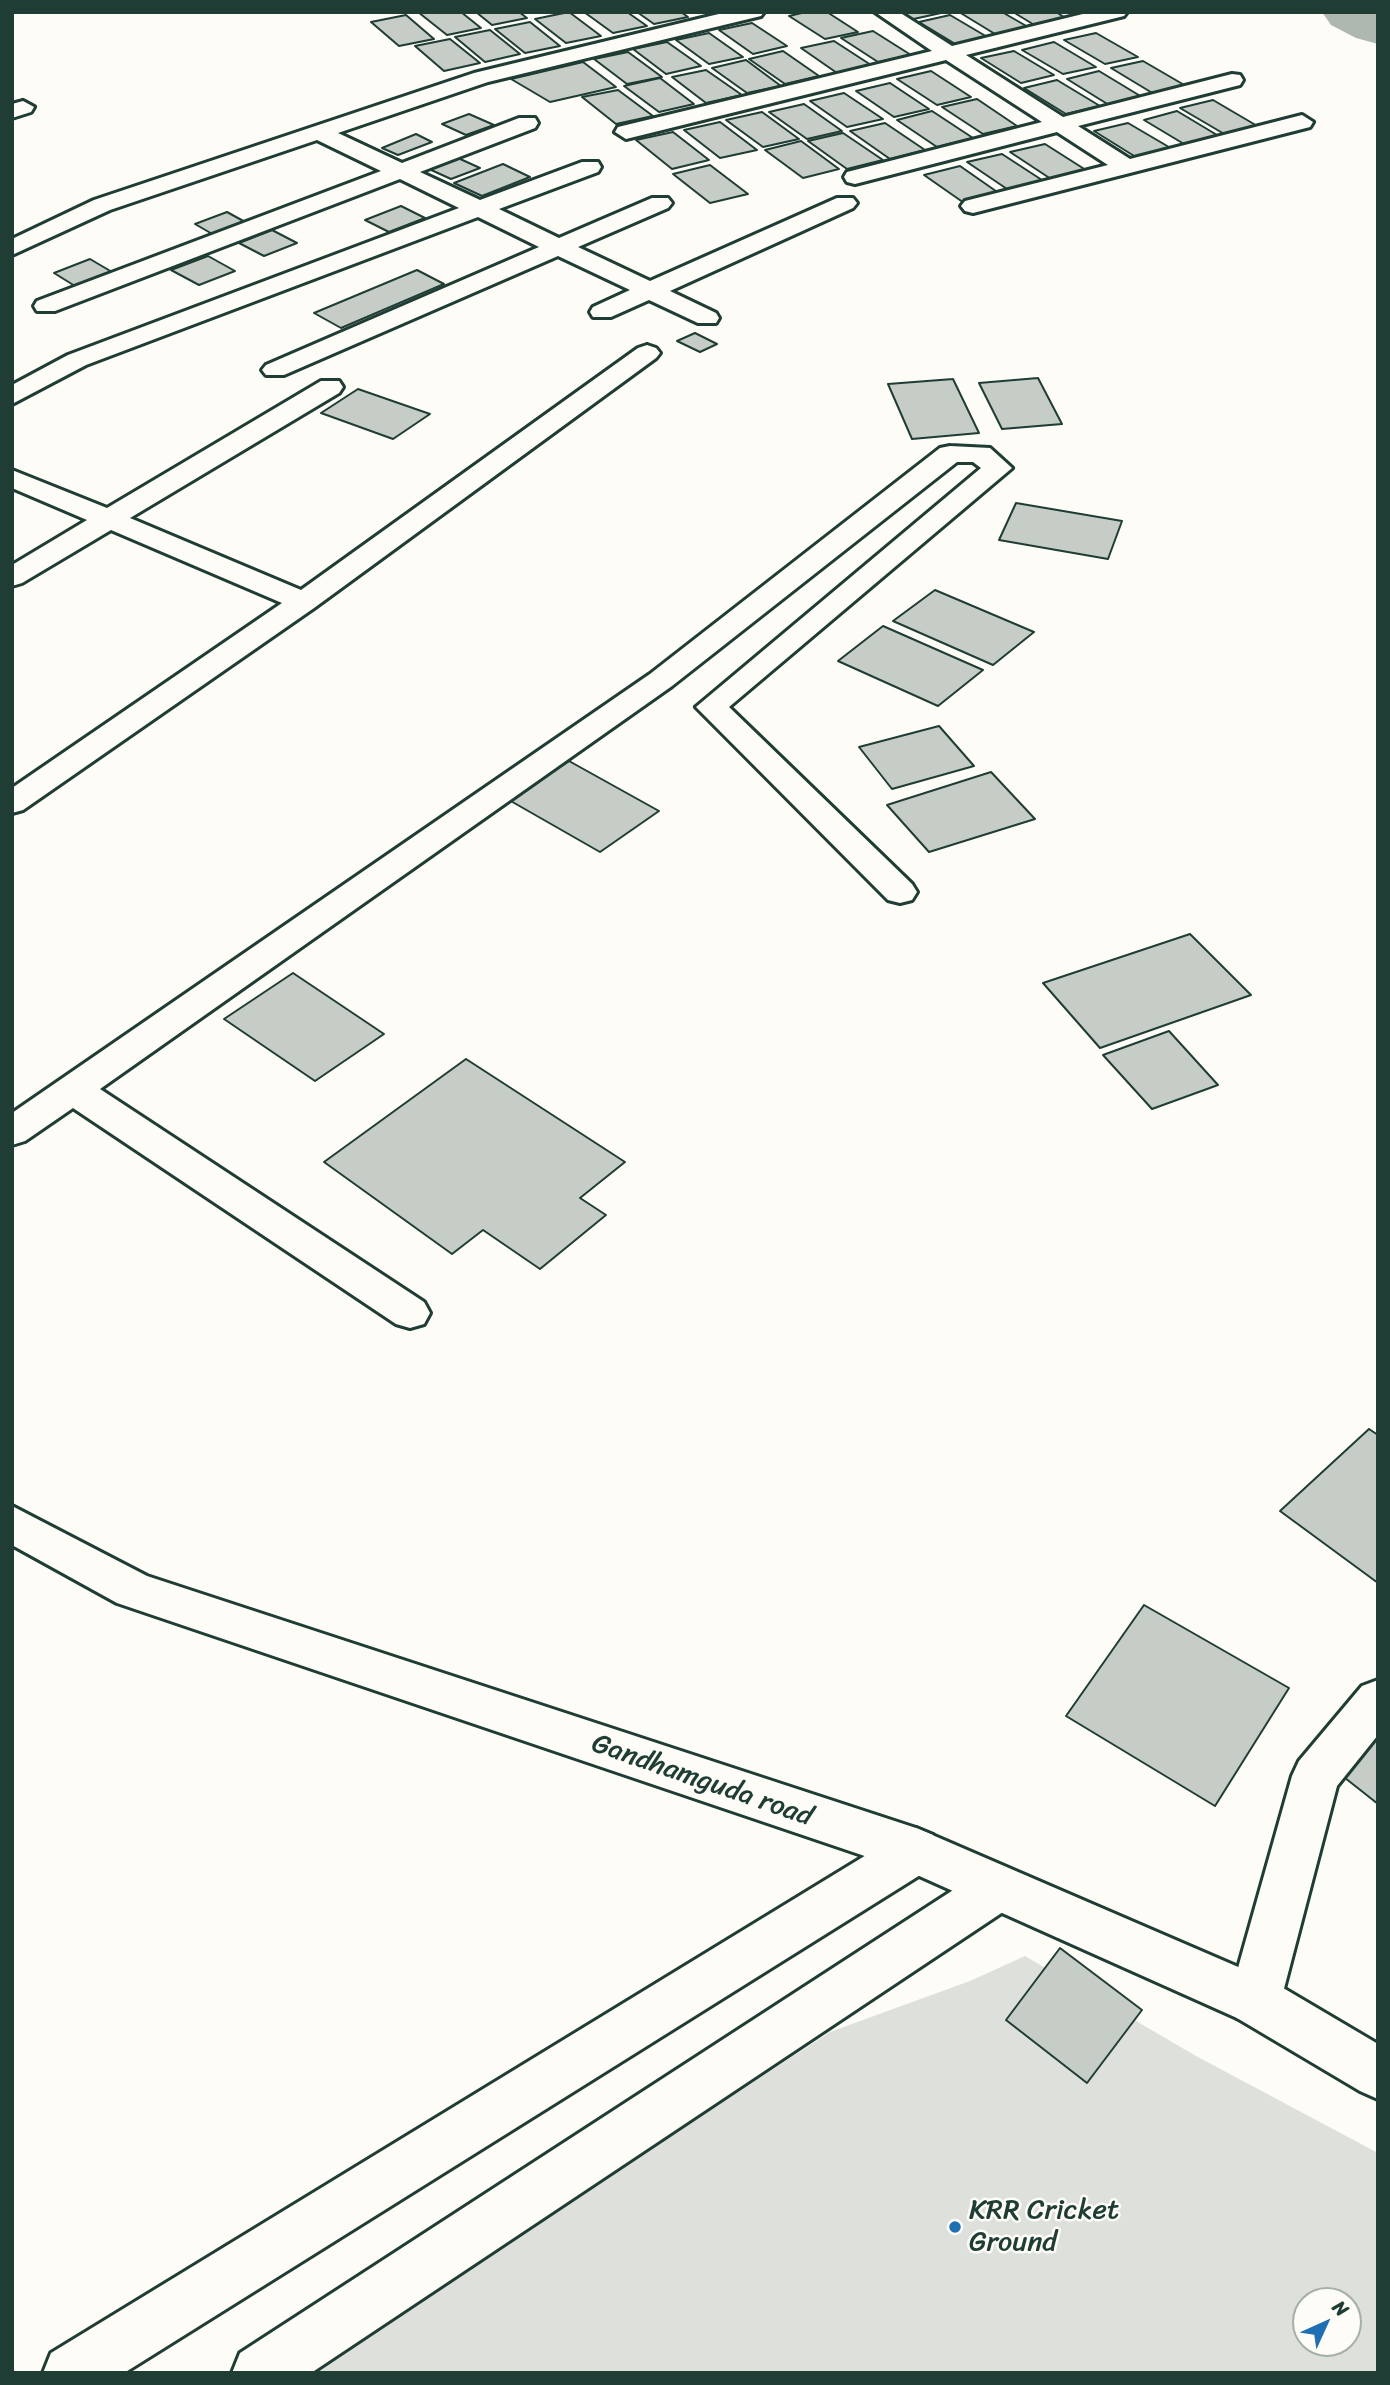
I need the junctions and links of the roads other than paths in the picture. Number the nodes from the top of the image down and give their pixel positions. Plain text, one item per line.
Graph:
1 (754, 12) edge
2 (885, 12) edge
3 (1117, 12) edge
4 (952, 52) junction
5 (1232, 80) dead end
6 (1303, 122) dead end
7 (527, 123) dead end
8 (1063, 124) junction
9 (317, 131) junction
10 (626, 132) dead end
11 (590, 167) dead end
12 (1127, 167) junction
13 (401, 171) junction
14 (855, 177) dead end
15 (660, 203) dead end
16 (845, 203) dead end
17 (972, 206) dead end
18 (476, 210) junction
19 (12, 248) edge
20 (556, 248) junction
21 (647, 290) junction
22 (46, 306) dead end
23 (602, 312) dead end
24 (707, 318) dead end
25 (647, 353) dead end
26 (275, 370) dead end
27 (330, 387) dead end
28 (12, 396) edge
29 (12, 478) edge
30 (106, 518) junction
31 (12, 577) edge
32 (304, 602) junction
33 (661, 680) junction
34 (710, 707) junction
35 (12, 803) edge
36 (900, 892) dead end
37 (74, 1090) junction
38 (12, 1132) edge
39 (410, 1313) dead end
40 (12, 1524) edge
41 (1378, 1700) edge
42 (916, 1851) junction
43 (998, 1888) junction
44 (1255, 2000) junction
45 (1378, 2073) edge
46 (71, 2373) edge
47 (260, 2373) edge

1 - 9 street
2 - 4 street
3 - 4 street
4 - 8 street
4 - 10 street
5 - 8 street
6 - 12 street
7 - 13 street
8 - 12 street
8 - 14 street
9 - 13 street
9 - 19 street
11 - 18 street
12 - 17 street
13 - 18 street
13 - 22 street
15 - 20 street
16 - 21 street
18 - 20 street
18 - 28 street
20 - 21 street
20 - 26 street
21 - 23 street
21 - 24 street
25 - 32 street
27 - 30 street
29 - 30 street
30 - 31 street
30 - 32 street
32 - 35 street
33 - 34 street
33 - 34 street
33 - 37 street
34 - 36 street
37 - 38 street
37 - 39 street
40 - 42 street, Gandhamguda road
41 - 44 street
42 - 43 street, Gandhamguda road
42 - 46 street
43 - 44 street, Gandhamguda road
43 - 47 street
44 - 45 street, Gandhamguda road

